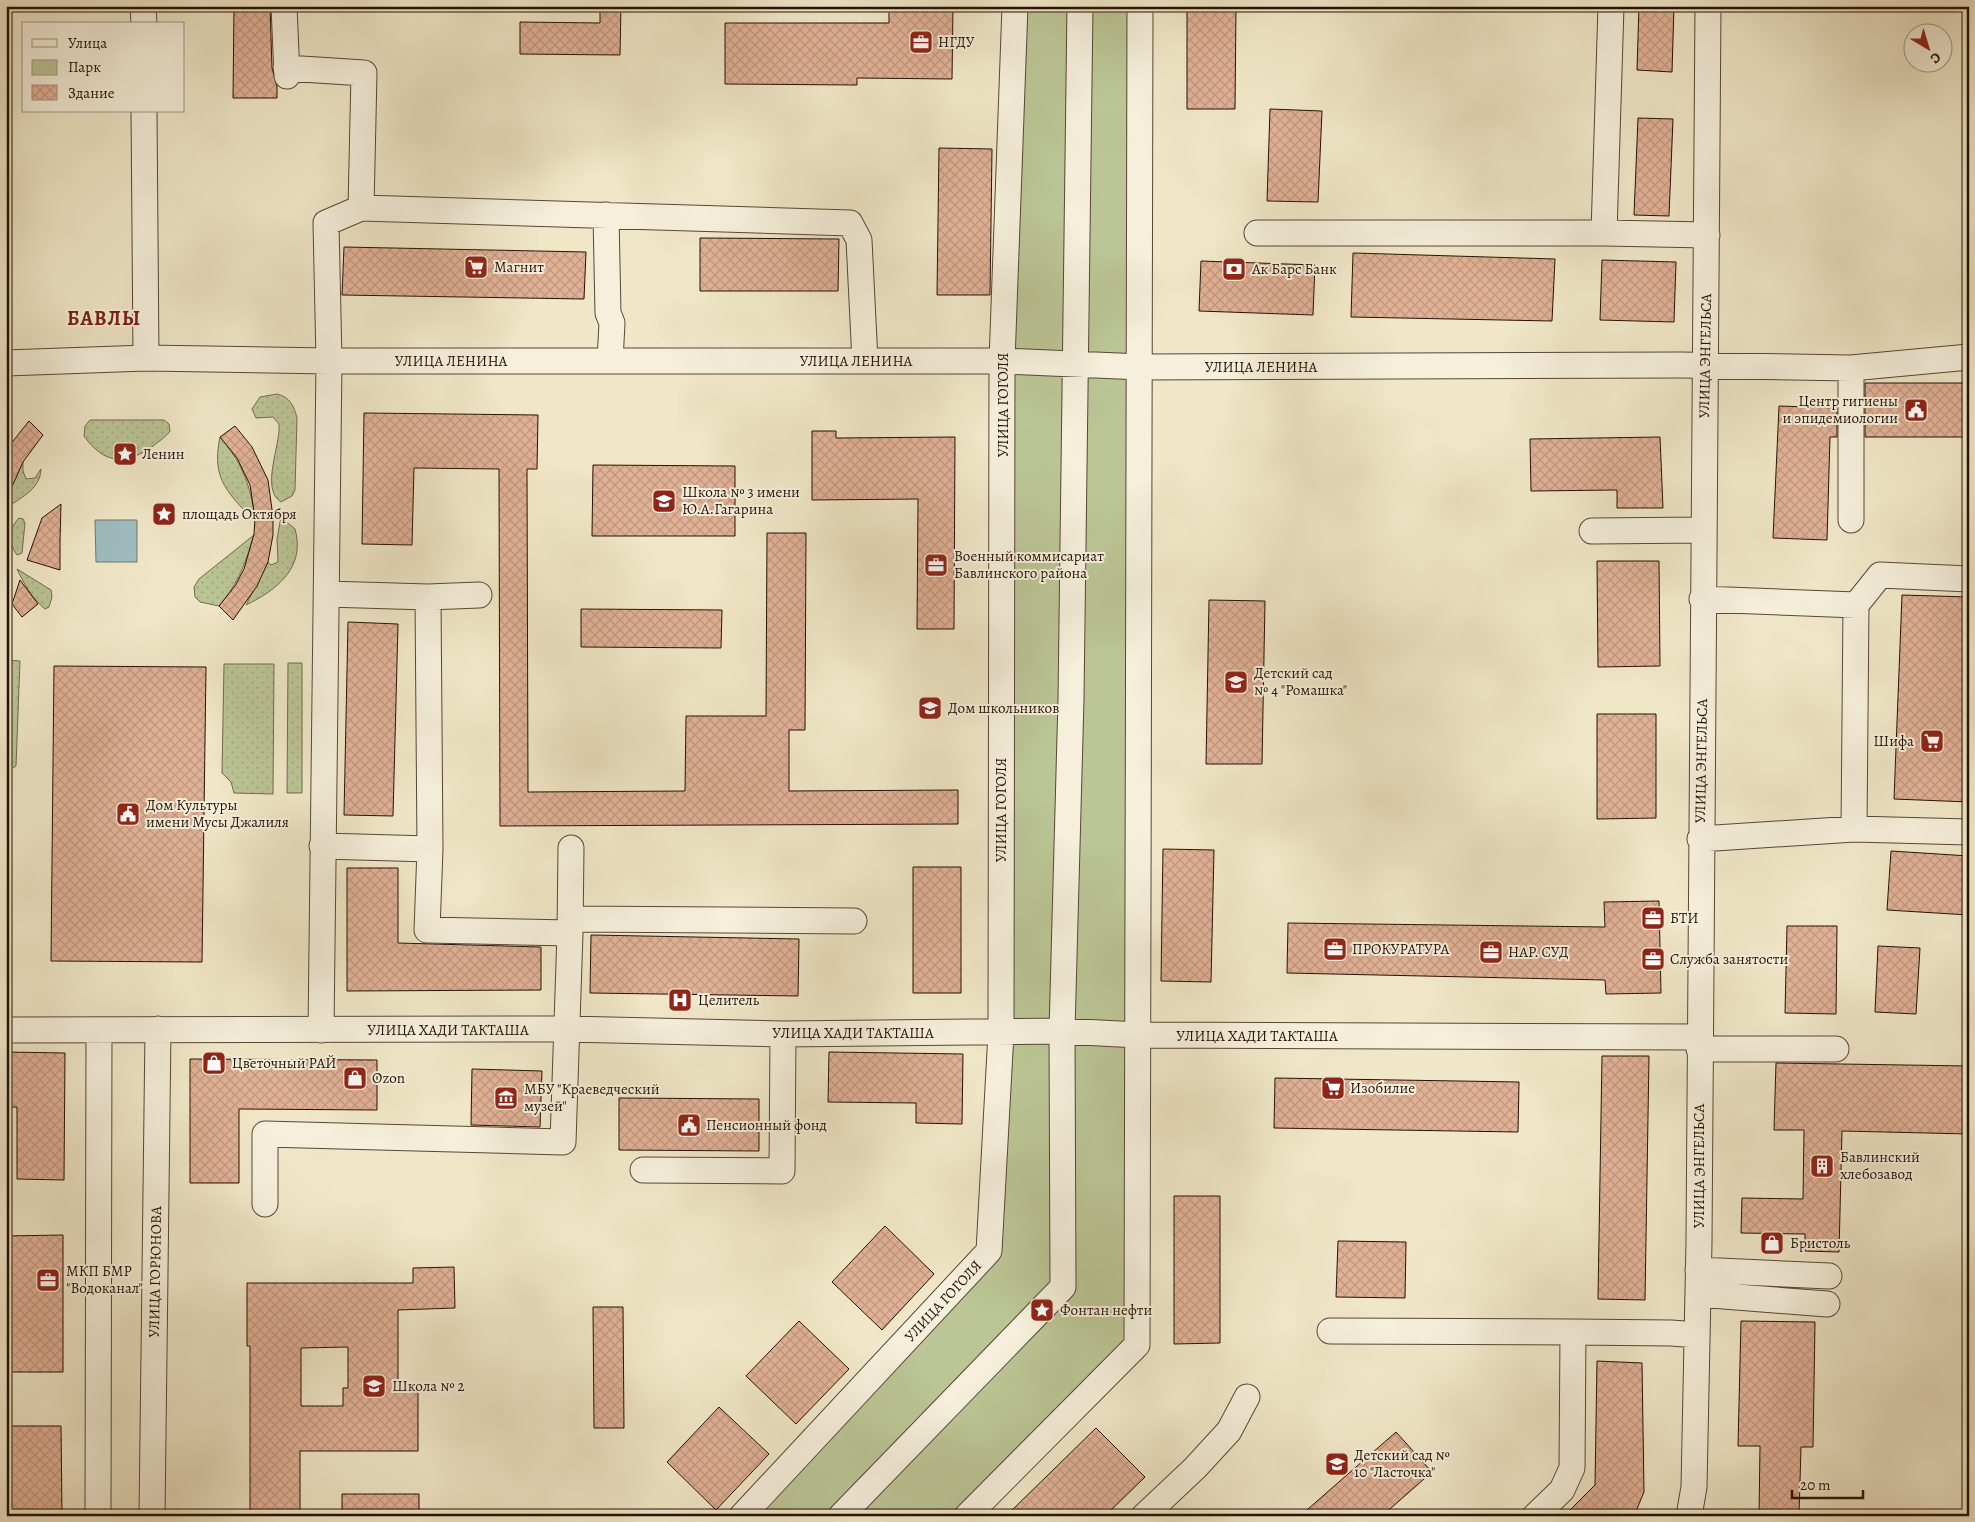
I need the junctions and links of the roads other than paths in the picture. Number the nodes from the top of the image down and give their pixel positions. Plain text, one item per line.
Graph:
1 (143, 6) edge
2 (284, 6) edge
3 (1015, 6) edge
4 (1080, 6) edge
5 (1140, 6) edge
6 (1611, 6) edge
7 (1708, 6) edge
8 (144, 22) edge
9 (144, 112) edge
10 (361, 208) junction
11 (606, 215) junction
12 (1257, 233) dead end
13 (1604, 233) junction
14 (1707, 236) junction
15 (1969, 357) edge
16 (146, 358) junction
17 (329, 361) junction
18 (610, 361) junction
19 (865, 361) junction
20 (1002, 361) junction
21 (6, 363) edge
22 (1077, 364) junction
23 (1705, 366) junction
24 (1141, 367) junction
25 (1851, 368) junction
26 (1851, 520) dead end
27 (1703, 530) junction
28 (1592, 531) dead end
29 (1969, 579) edge
30 (327, 594) junction
31 (479, 594) dead end
32 (428, 596) junction
33 (1702, 600) junction
34 (1856, 605) junction
35 (1854, 830) junction
36 (1969, 832) edge
37 (1700, 839) junction
38 (322, 846) junction
39 (571, 848) dead end
40 (430, 849) junction
41 (854, 921) dead end
42 (570, 926) junction
43 (158, 1029) junction
44 (567, 1029) junction
45 (6, 1030) edge
46 (99, 1030) junction
47 (321, 1030) junction
48 (1062, 1031) junction
49 (1001, 1032) junction
50 (783, 1034) junction
51 (1138, 1035) junction
52 (1699, 1043) junction
53 (1836, 1049) dead end
54 (643, 1170) dead end
55 (265, 1204) dead end
56 (1829, 1276) dead end
57 (1698, 1282) junction
58 (1827, 1304) dead end
59 (1330, 1331) dead end
60 (1573, 1332) junction
61 (1697, 1336) junction
62 (1247, 1396) dead end
63 (98, 1516) edge
64 (152, 1516) edge
65 (742, 1516) edge
66 (841, 1516) edge
67 (967, 1516) edge
68 (1144, 1516) edge
69 (1534, 1516) edge
70 (1689, 1516) edge

1 - 8 street
2 - 10 street
3 - 20 street, УЛИЦА ГОГОЛЯ
4 - 22 street
5 - 24 street
6 - 13 street
7 - 14 street, УЛИЦА ЭНГЕЛЬСА
9 - 16 street
10 - 11 street
10 - 17 street
11 - 18 street
11 - 19 street
12 - 13 street
13 - 14 street
14 - 23 street, УЛИЦА ЭНГЕЛЬСА
15 - 25 street, УЛИЦА ЛЕНИНА
16 - 17 street, УЛИЦА ЛЕНИНА
16 - 21 street, УЛИЦА ЛЕНИНА
17 - 18 street, УЛИЦА ЛЕНИНА
17 - 30 street
18 - 19 street, УЛИЦА ЛЕНИНА
19 - 20 street, УЛИЦА ЛЕНИНА
20 - 22 street, УЛИЦА ЛЕНИНА
20 - 49 street, УЛИЦА ГОГОЛЯ
22 - 24 street, УЛИЦА ЛЕНИНА
22 - 48 street
23 - 24 street, УЛИЦА ЛЕНИНА
23 - 25 street, УЛИЦА ЛЕНИНА
23 - 27 street, УЛИЦА ЭНГЕЛЬСА
24 - 51 street
25 - 26 street
27 - 28 street
27 - 33 street, УЛИЦА ЭНГЕЛЬСА
29 - 34 street
30 - 32 street
30 - 38 street
31 - 32 street
32 - 40 street
33 - 34 street
33 - 37 street, УЛИЦА ЭНГЕЛЬСА
34 - 35 street
35 - 36 street
35 - 37 street
37 - 52 street, УЛИЦА ЭНГЕЛЬСА
38 - 40 street
38 - 47 street
39 - 42 street
40 - 42 street
41 - 42 street
42 - 44 street
43 - 46 street, УЛИЦА ХАДИ ТАКТАША
43 - 47 street, УЛИЦА ХАДИ ТАКТАША
43 - 64 street, УЛИЦА ГОРЮНОВА
44 - 47 street, УЛИЦА ХАДИ ТАКТАША
44 - 50 street, УЛИЦА ХАДИ ТАКТАША
44 - 55 street
45 - 46 street, УЛИЦА ХАДИ ТАКТАША
46 - 63 street
48 - 49 street, УЛИЦА ХАДИ ТАКТАША
48 - 51 street, УЛИЦА ХАДИ ТАКТАША
48 - 66 street
49 - 50 street, УЛИЦА ХАДИ ТАКТАША
49 - 65 street, УЛИЦА ГОГОЛЯ
50 - 54 street
51 - 52 street, УЛИЦА ХАДИ ТАКТАША
51 - 67 street
52 - 53 street, УЛИЦА ХАДИ ТАКТАША
52 - 57 street, УЛИЦА ЭНГЕЛЬСА
56 - 57 street
57 - 58 street
57 - 61 street, УЛИЦА ЭНГЕЛЬСА
59 - 60 street
60 - 61 street
60 - 69 street
61 - 70 street, УЛИЦА ЭНГЕЛЬСА
62 - 68 street

